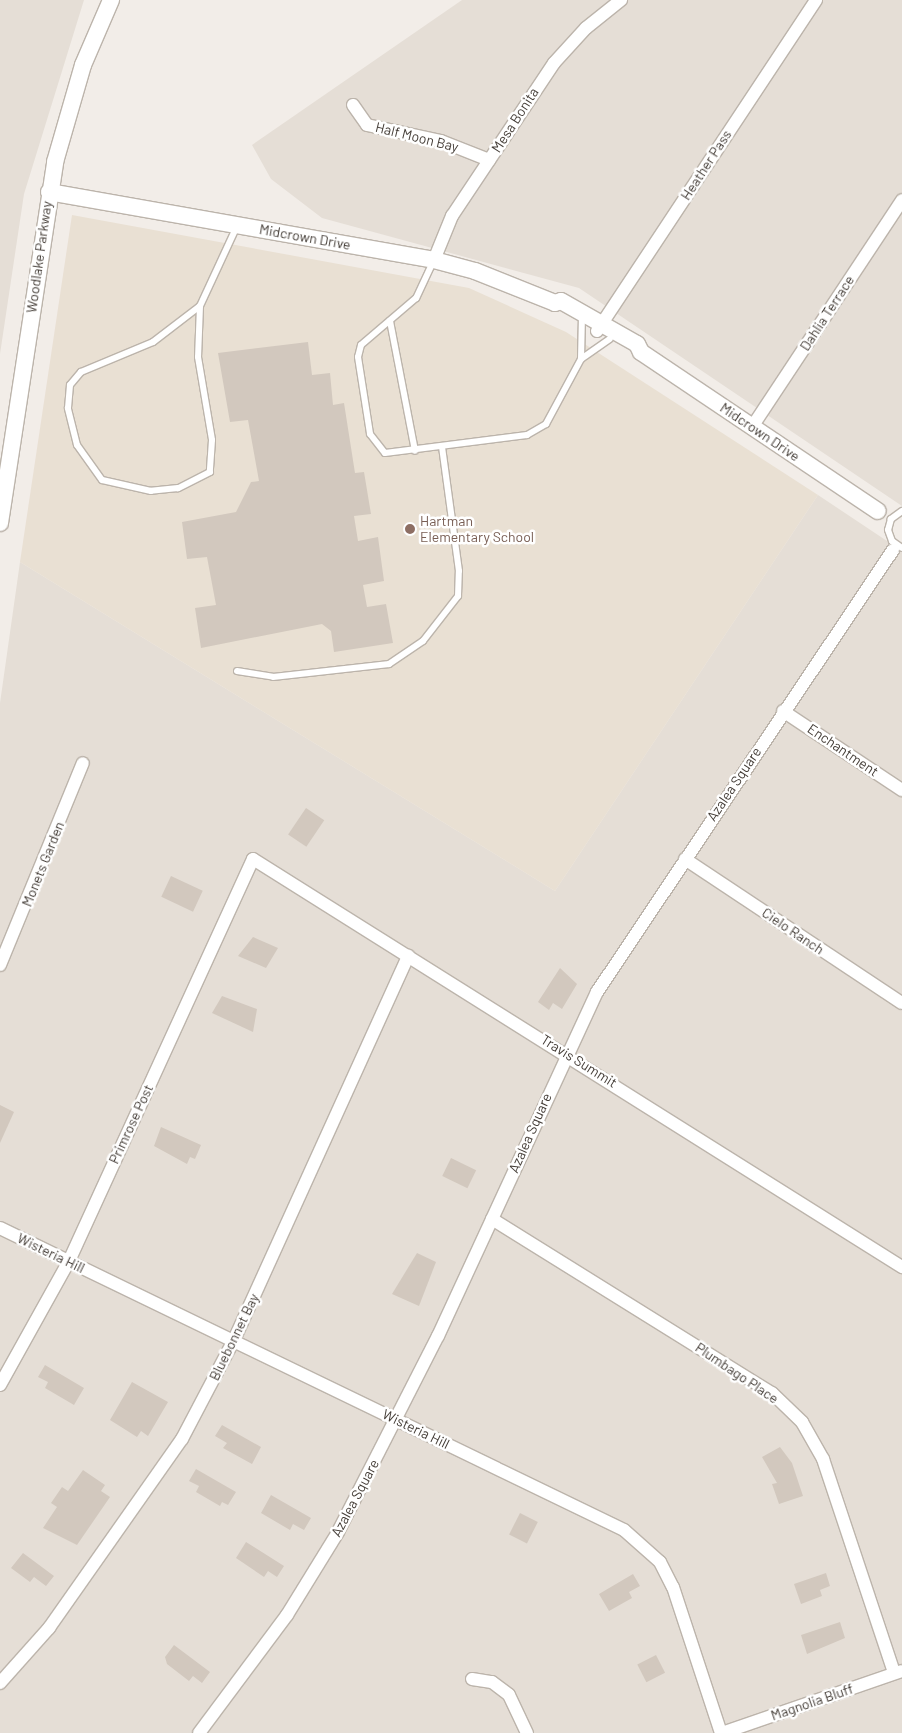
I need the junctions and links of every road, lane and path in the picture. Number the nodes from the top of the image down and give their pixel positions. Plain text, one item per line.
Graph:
1 (111, 0) edge
2 (621, 0) edge
3 (816, 0) edge
4 (353, 106) dead end
5 (489, 160) junction
6 (49, 192) junction
7 (902, 200) edge
8 (238, 225) junction
9 (434, 260) junction
10 (200, 306) junction
11 (390, 320) junction
12 (595, 326) junction
13 (582, 359) junction
14 (752, 426) junction
15 (442, 448) junction
16 (415, 452) junction
17 (902, 511) edge
18 (895, 514) junction
19 (884, 518) junction
20 (0, 523) edge
21 (897, 547) edge
22 (237, 671) dead end
23 (783, 711) junction
24 (83, 763) dead end
25 (902, 790) edge
26 (684, 858) junction
27 (253, 859) joint
28 (408, 956) junction
29 (0, 965) edge
30 (902, 1003) edge
31 (566, 1052) junction
32 (492, 1219) junction
33 (0, 1228) edge
34 (68, 1261) junction
35 (902, 1267) edge
36 (234, 1340) junction
37 (0, 1385) edge
38 (397, 1420) junction
39 (898, 1672) edge
40 (472, 1679) dead end
41 (0, 1683) edge
42 (199, 1733) edge
43 (527, 1733) edge
44 (722, 1733) edge

1 - 6 street, Woodlake Parkway
2 - 5 street, Mesa Bonita
3 - 12 street, Heather Pass
4 - 5 street, Half Moon Bay
5 - 9 street, Mesa Bonita
6 - 8 street, Midcrown Drive
6 - 20 street, Woodlake Parkway
7 - 14 street, Dahlia Terrace
8 - 9 street, Midcrown Drive
8 - 10 lane
9 - 11 lane
9 - 12 street, Midcrown Drive
10 - 10 lane
11 - 16 lane
11 - 16 lane
12 - 13 lane
12 - 13 lane
12 - 14 street, Midcrown Drive
13 - 15 lane
14 - 19 street, Midcrown Drive
15 - 16 lane
15 - 22 lane
17 - 18 lane
18 - 19 lane
18 - 19 lane
19 - 21 lane
21 - 23 street, Azalea Square
23 - 25 street, Enchantment
23 - 26 street, Azalea Square
24 - 29 street, Monets Garden
26 - 30 street, Cielo Ranch
26 - 31 street, Azalea Square
27 - 28 street, Travis Summit
27 - 34 street, Primrose Post
28 - 31 street, Travis Summit
28 - 36 street, Bluebonnet Bay
31 - 32 street, Azalea Square
31 - 35 street, Travis Summit
32 - 38 street, Azalea Square
32 - 39 street, Plumbago Place
33 - 34 street, Wisteria Hill
34 - 36 street, Wisteria Hill
34 - 37 street, Primrose Post
36 - 38 street, Wisteria Hill
36 - 41 street, Bluebonnet Bay
38 - 42 street, Azalea Square
38 - 44 street, Wisteria Hill
39 - 44 street, Magnolia Bluff
40 - 43 street

